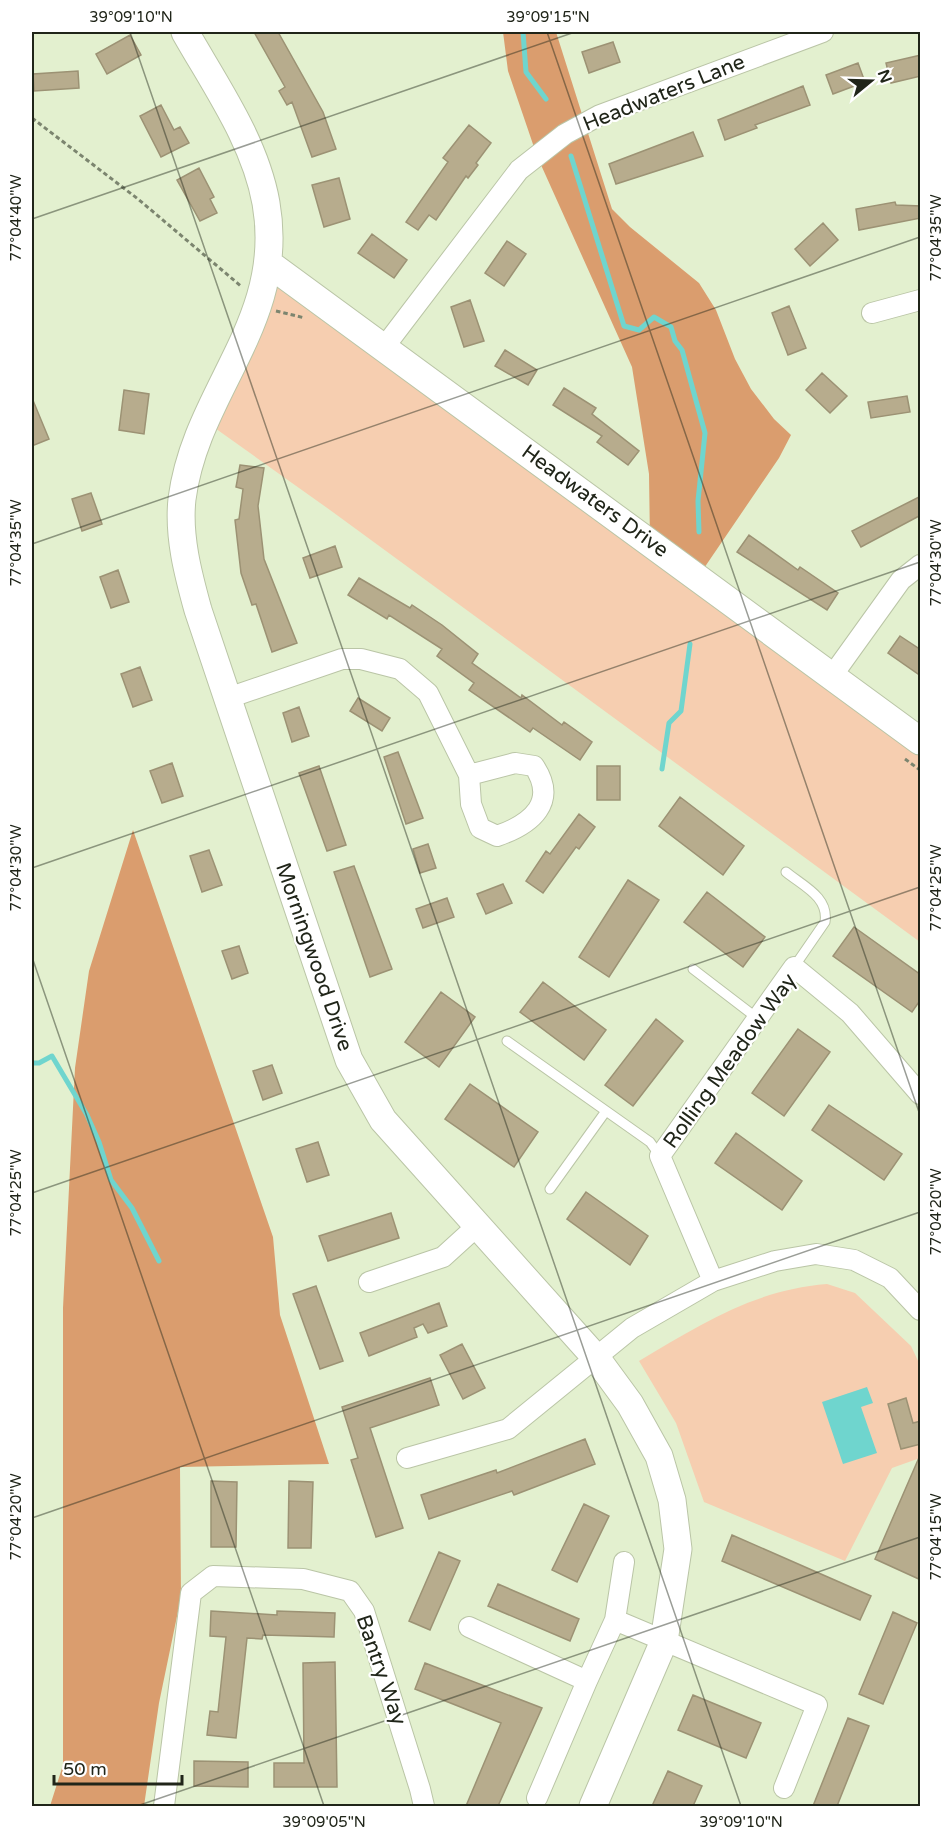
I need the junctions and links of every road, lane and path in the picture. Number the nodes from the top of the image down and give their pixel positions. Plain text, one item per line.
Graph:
1 (185, 32) edge
2 (823, 32) edge
3 (32, 118) edge
4 (268, 263) junction
5 (921, 300) edge
6 (260, 303) junction
7 (872, 313) dead end
8 (305, 318) dead end
9 (385, 346) junction
10 (921, 565) edge
11 (832, 676) junction
12 (228, 698) junction
13 (911, 749) edge
14 (921, 770) edge
15 (469, 775) dead end
16 (786, 873) dead end
17 (794, 967) junction
18 (693, 969) dead end
19 (757, 1018) junction
20 (507, 1041) dead end
21 (921, 1094) edge
22 (606, 1111) junction
23 (660, 1156) junction
24 (550, 1189) dead end
25 (476, 1227) junction
26 (713, 1281) junction
27 (369, 1282) dead end
28 (921, 1310) edge
29 (597, 1359) junction
30 (407, 1458) dead end
31 (624, 1562) dead end
32 (615, 1620) junction
33 (470, 1627) dead end
34 (664, 1641) junction
35 (587, 1681) junction
36 (784, 1788) dead end
37 (537, 1798) dead end
38 (164, 1806) edge
39 (424, 1806) edge
40 (593, 1806) edge

1 - 4 street, Morningwood Drive
2 - 9 street, Headwaters Lane
3 - 6 path
4 - 6 street, Morningwood Drive
4 - 9 street, Headwaters Drive
5 - 7 street
6 - 8 path
6 - 12 street, Morningwood Drive
9 - 11 street, Headwaters Drive
10 - 11 street
11 - 13 street, Headwaters Drive
12 - 15 street
12 - 25 street, Morningwood Drive
13 - 14 path
16 - 17 lane
17 - 19 street, Rolling Meadow Way
17 - 21 street, Rolling Meadow Way
18 - 19 lane
19 - 23 street, Rolling Meadow Way
20 - 22 lane
22 - 23 lane
22 - 24 lane
23 - 26 street, Rolling Meadow Way
25 - 27 street
25 - 29 street, Morningwood Drive
26 - 28 street
26 - 29 street
29 - 30 street
29 - 34 street, Morningwood Drive
31 - 32 street
32 - 34 street
32 - 35 street
33 - 35 street
34 - 36 street
34 - 40 street, Morningwood Drive
35 - 37 street
38 - 39 street, Bantry Way

